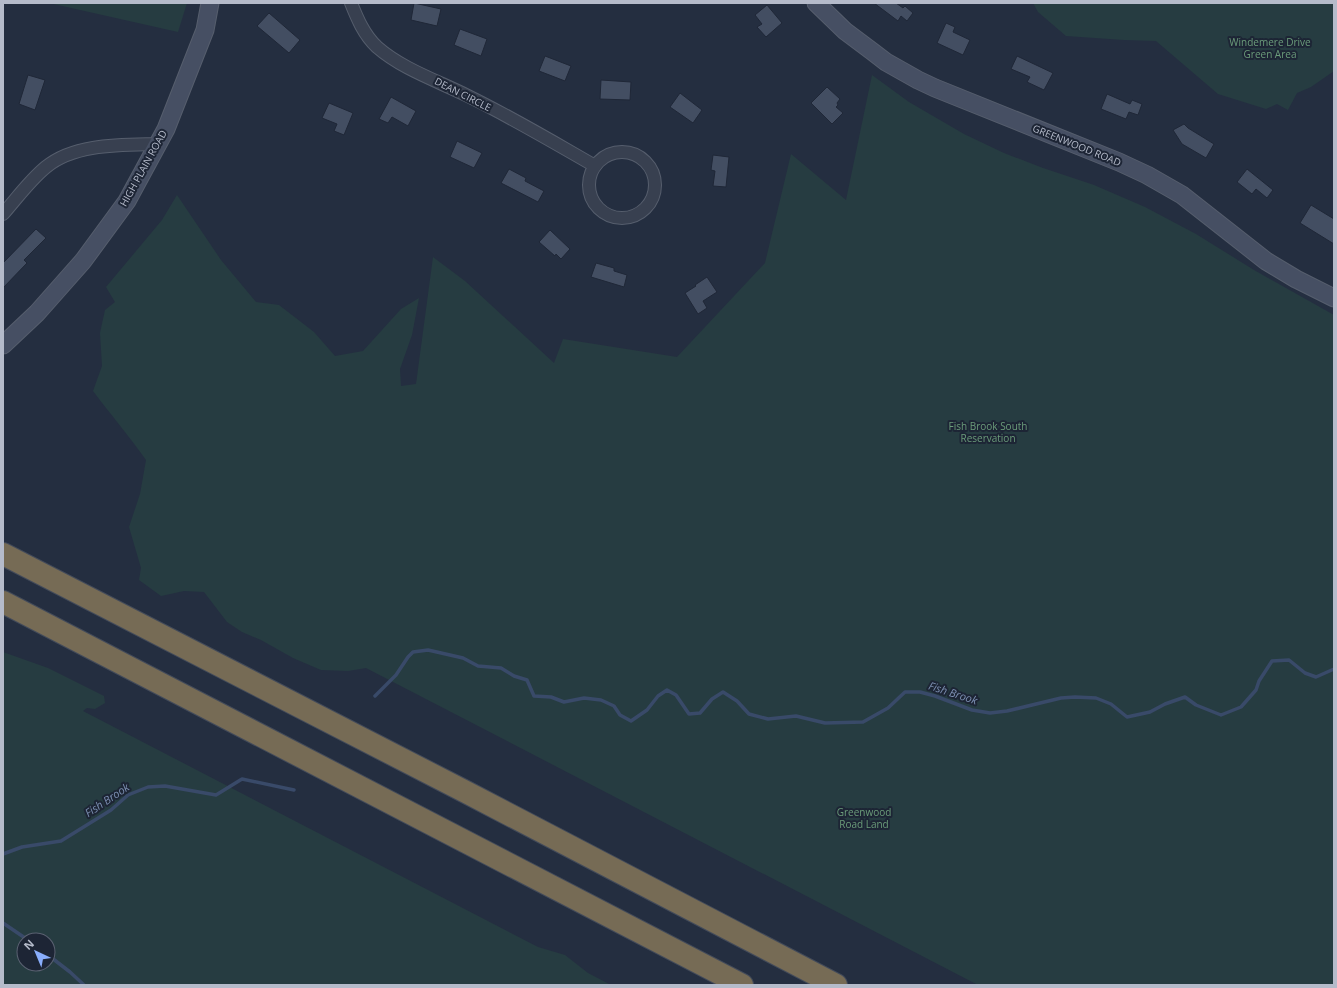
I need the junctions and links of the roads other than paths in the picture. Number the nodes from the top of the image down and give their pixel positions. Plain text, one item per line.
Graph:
1 (210, 3) edge
2 (351, 3) edge
3 (816, 3) edge
4 (158, 144) junction
5 (595, 166) junction
6 (3, 214) edge
7 (1334, 298) edge
8 (3, 345) edge
9 (3, 554) edge
10 (3, 602) edge
11 (742, 985) edge
12 (836, 985) edge

1 - 4 street, HIGH PLAIN ROAD
2 - 5 street, DEAN CIRCLE
3 - 7 street, GREENWOOD ROAD
4 - 6 street
4 - 8 street, HIGH PLAIN ROAD
5 - 5 street
9 - 12 highway
10 - 11 highway

